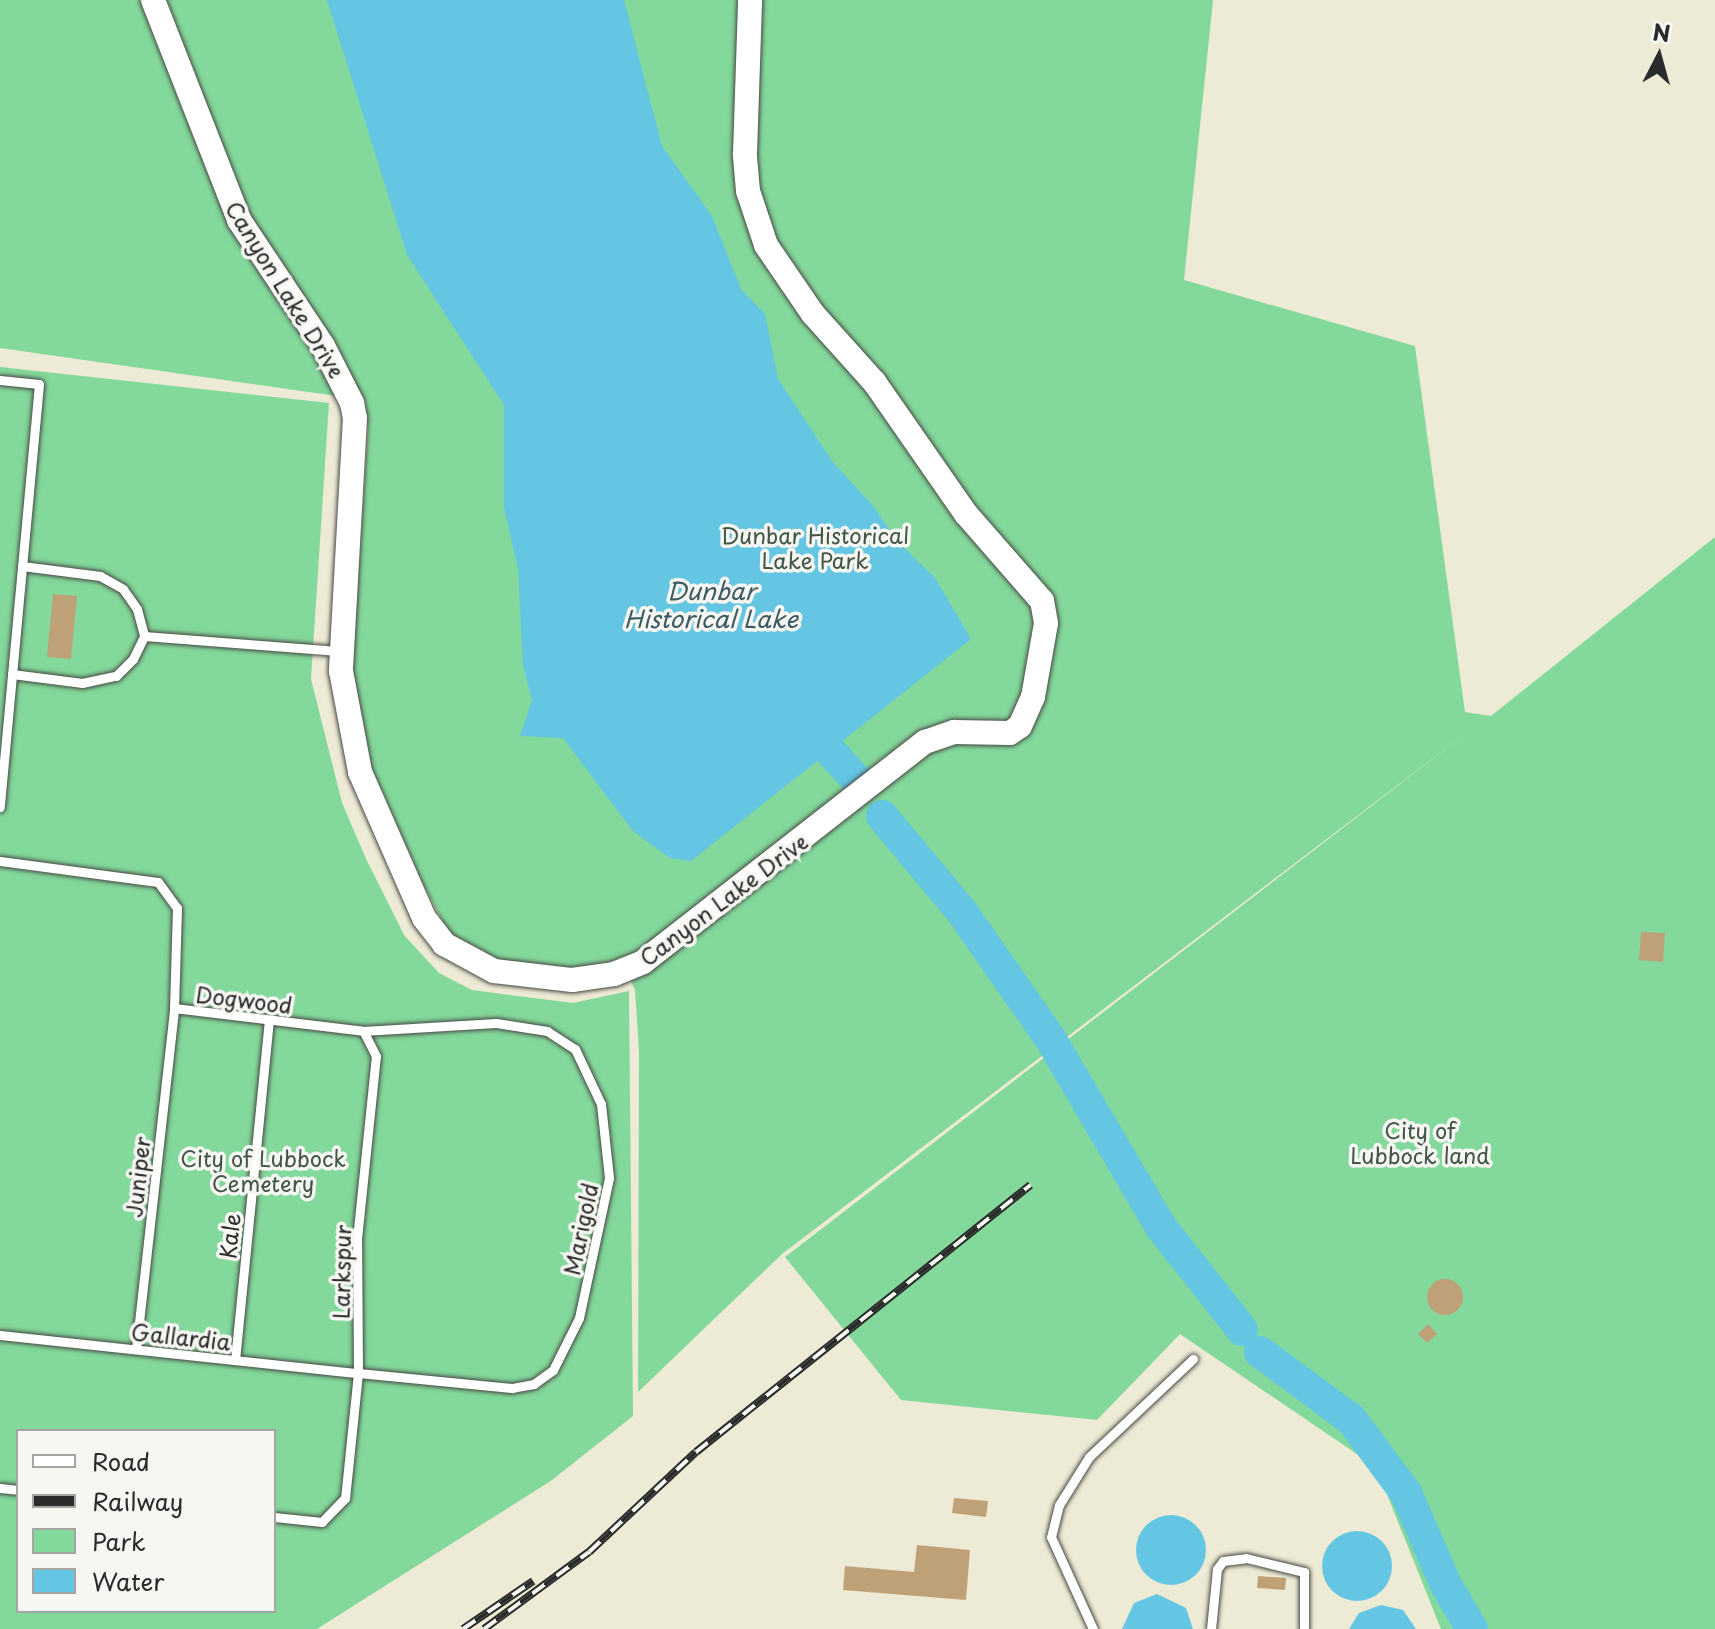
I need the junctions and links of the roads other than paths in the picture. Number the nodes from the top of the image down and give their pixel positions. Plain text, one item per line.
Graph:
1 (153, 0) edge
2 (750, 0) edge
3 (0, 380) edge
4 (22, 566) junction
5 (144, 636) junction
6 (341, 651) junction
7 (12, 674) junction
8 (4, 716) edge
9 (0, 807) edge
10 (0, 861) edge
11 (174, 1008) junction
12 (269, 1021) junction
13 (363, 1031) junction
14 (0, 1335) edge
15 (136, 1349) junction
16 (1193, 1359) dead end
17 (235, 1360) junction
18 (358, 1373) junction
19 (534, 1384) joint
20 (276, 1517) edge
21 (1093, 1629) edge
22 (1211, 1629) edge
23 (1304, 1629) edge

1 - 6 street, Canyon Lake Drive
2 - 6 street, Canyon Lake Drive
3 - 4 lane
4 - 5 lane
4 - 7 lane
5 - 6 lane
5 - 7 lane
7 - 8 lane
8 - 9 lane
10 - 11 lane, Dogwood
11 - 12 lane, Dogwood
11 - 15 lane, Juniper
12 - 13 lane, Dogwood
12 - 17 lane, Kale
13 - 18 lane, Larkspur
13 - 19 lane, Marigold
14 - 15 lane, Gallardia
15 - 17 lane, Gallardia
16 - 21 lane
17 - 18 lane, Gallardia
18 - 19 lane, Gallardia
18 - 20 lane
22 - 23 lane

